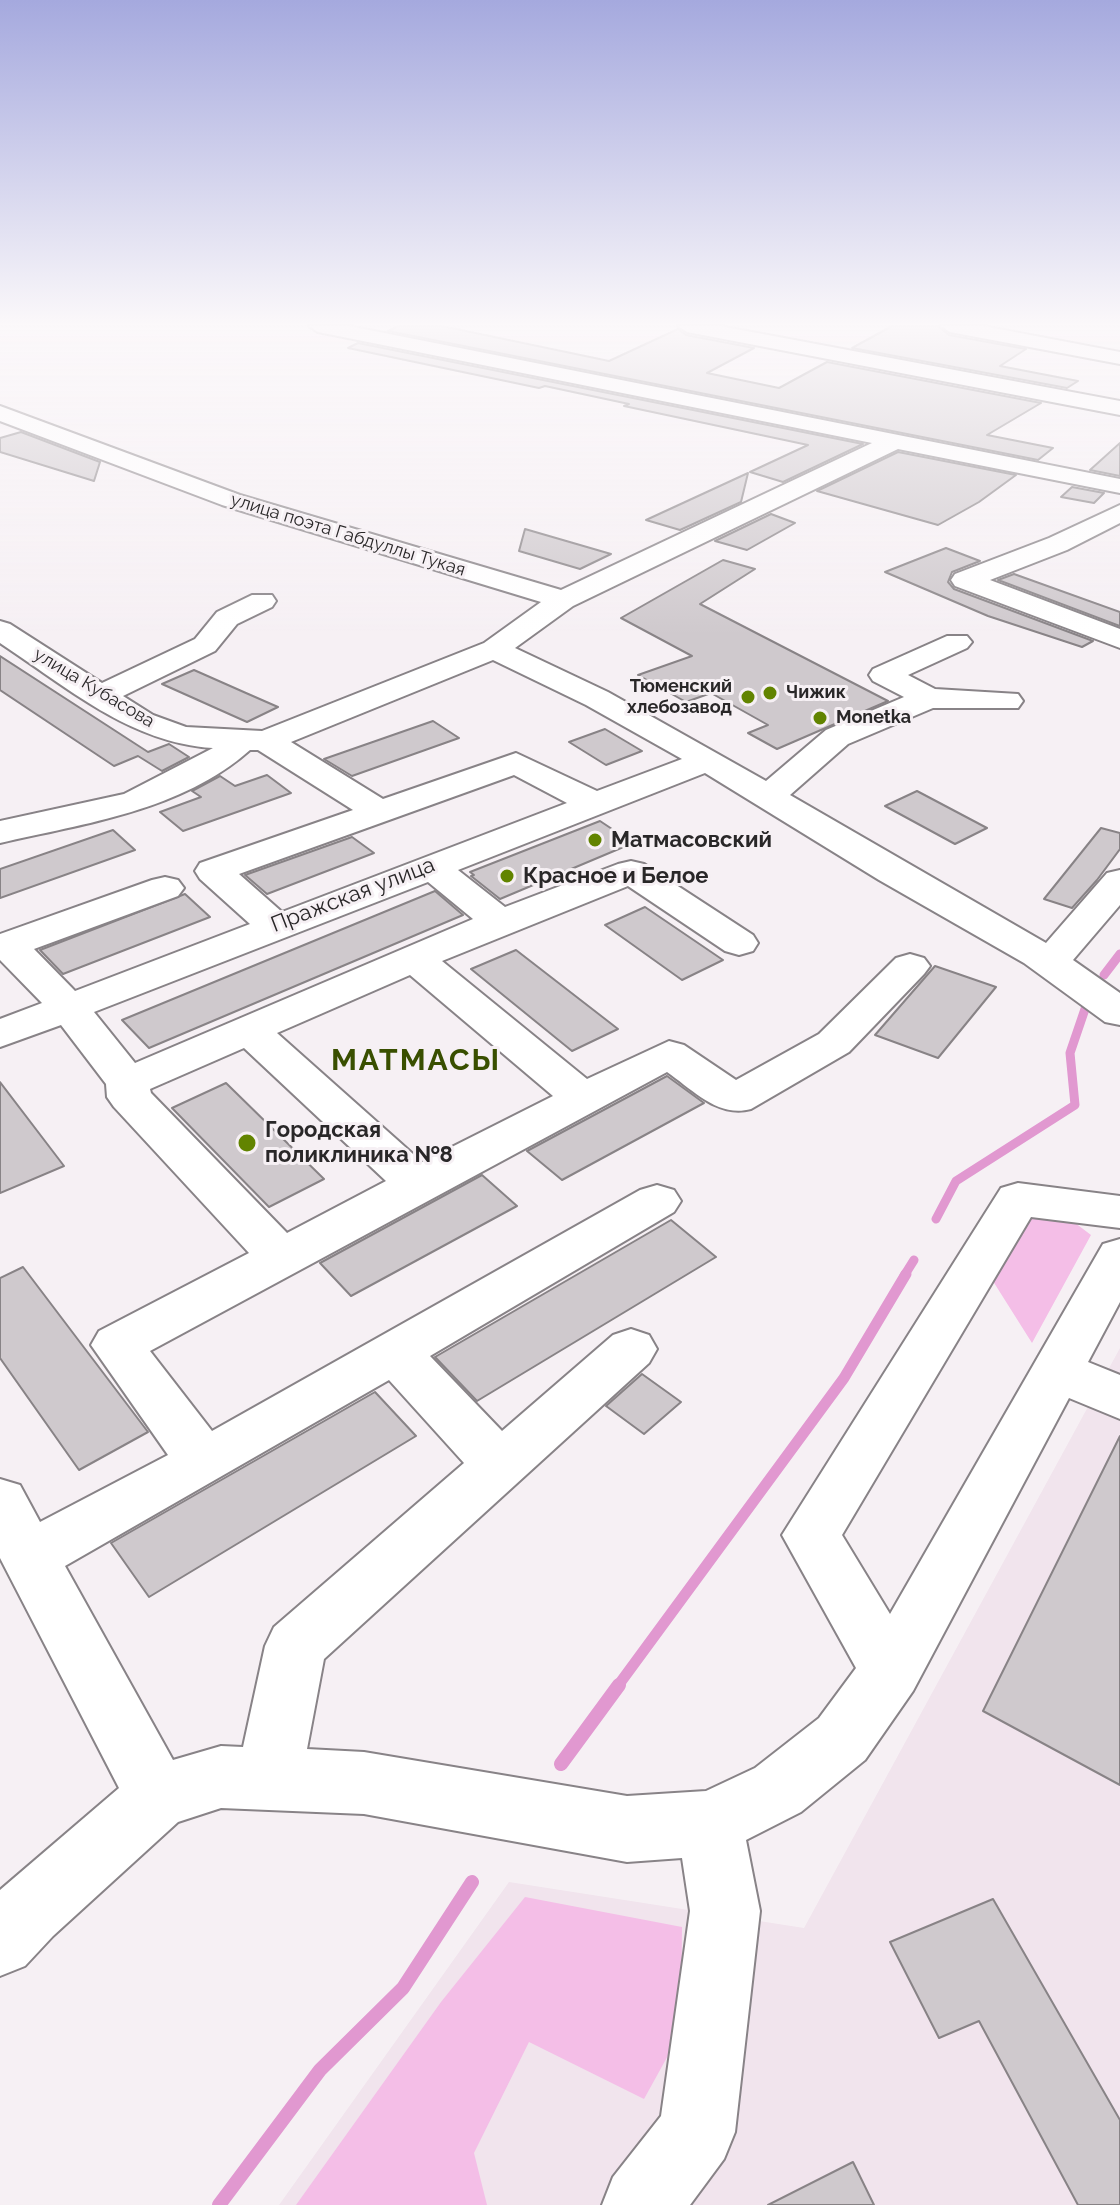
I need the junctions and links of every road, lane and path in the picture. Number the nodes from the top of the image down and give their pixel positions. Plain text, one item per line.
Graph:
1 (42, 429) edge
2 (835, 429) edge
3 (896, 441) junction
4 (1120, 486) edge
5 (1120, 513) edge
6 (563, 600) junction
7 (262, 601) dead end
8 (0, 630) edge
9 (1120, 639) edge
10 (957, 642) dead end
11 (494, 649) junction
12 (99, 696) junction
13 (929, 698) junction
14 (1007, 701) dead end
15 (252, 742) junction
16 (709, 760) junction
17 (767, 797) junction
18 (593, 803) junction
19 (380, 812) junction
20 (0, 832) edge
21 (430, 865) junction
22 (1120, 881) edge
23 (165, 888) dead end
24 (500, 922) junction
25 (274, 925) junction
26 (739, 943) dead end
27 (4, 946) edge
28 (415, 959) junction
29 (1046, 961) junction
30 (910, 966) dead end
31 (67, 1006) junction
32 (1120, 1013) edge
33 (249, 1030) junction
34 (0, 1034) edge
35 (128, 1082) junction
36 (583, 1098) junction
37 (418, 1184) junction
38 (657, 1201) dead end
39 (1120, 1212) edge
40 (281, 1256) junction
41 (1120, 1256) edge
42 (631, 1349) dead end
43 (395, 1352) junction
44 (1055, 1370) junction
45 (1120, 1398) edge
46 (204, 1462) junction
47 (502, 1467) junction
48 (0, 1502) edge
49 (30, 1556) junction
50 (891, 1671) junction
51 (269, 1778) junction
52 (158, 1797) junction
53 (710, 1823) junction
54 (0, 1941) edge
55 (641, 2205) edge

1 - 6 street, улица поэта Габдуллы Тукая
2 - 3 street
3 - 4 street
3 - 6 street
5 - 9 street
6 - 11 street
7 - 12 street
8 - 12 street, улица Кубасова
10 - 13 street
11 - 15 street
11 - 16 street
12 - 15 street, улица Кубасова
13 - 14 street
13 - 17 street
15 - 19 street
15 - 20 street
16 - 17 street
16 - 18 street, Пражская улица
17 - 29 street
18 - 19 street
18 - 21 street, Пражская улица
19 - 25 street
21 - 24 street
21 - 25 street, Пражская улица
22 - 29 street
23 - 27 street
24 - 26 street
24 - 28 street
25 - 31 street, Пражская улица
27 - 31 street
28 - 33 street
28 - 36 street
29 - 32 street
30 - 36 street
31 - 34 street, Пражская улица
31 - 35 street
33 - 35 street
33 - 37 street
35 - 40 street
36 - 37 street
37 - 40 street
38 - 43 street
39 - 50 street
40 - 46 street
41 - 44 street
42 - 47 street
43 - 46 street
43 - 47 street
44 - 45 street
44 - 50 street
46 - 49 street
47 - 51 street
48 - 49 street
49 - 52 street
50 - 53 street
51 - 52 street
51 - 53 street
52 - 54 street
53 - 55 street

